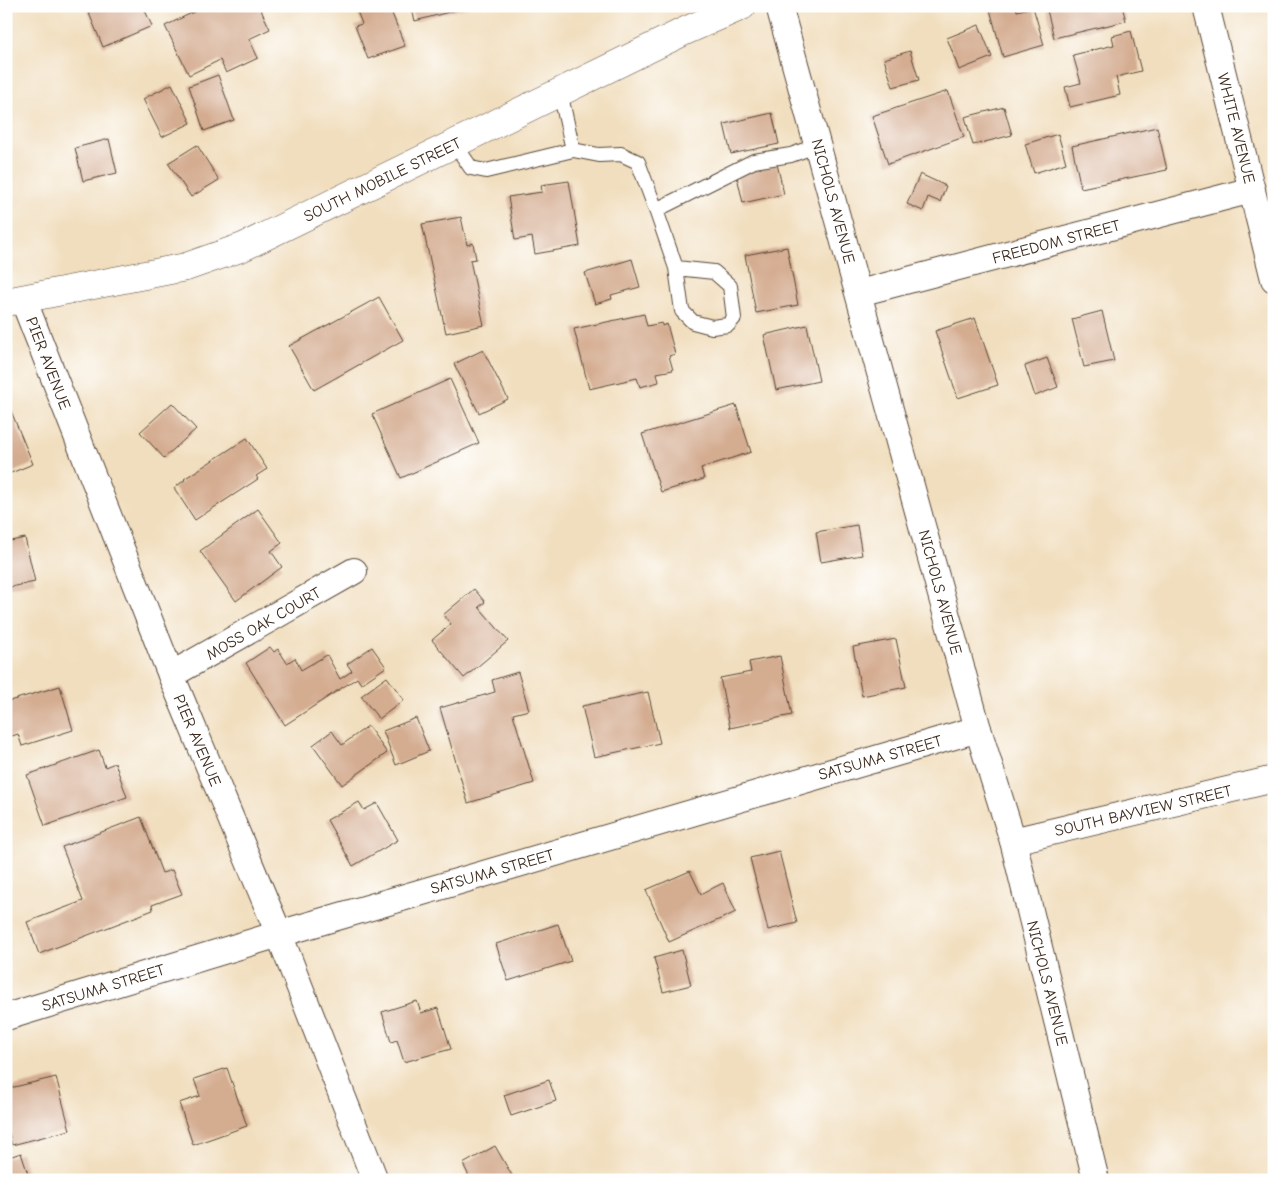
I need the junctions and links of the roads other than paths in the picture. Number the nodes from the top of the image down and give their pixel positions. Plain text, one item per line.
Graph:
1 (742, 6) edge
2 (779, 6) edge
3 (1206, 6) edge
4 (560, 92) junction
5 (454, 144) junction
6 (818, 144) junction
7 (573, 150) junction
8 (1252, 190) junction
9 (656, 210) junction
10 (676, 268) junction
11 (1274, 279) edge
12 (859, 293) junction
13 (11, 300) edge
14 (354, 571) dead end
15 (172, 675) junction
16 (978, 729) junction
17 (1274, 779) edge
18 (1013, 841) junction
19 (279, 934) junction
20 (6, 1017) edge
21 (375, 1180) edge
22 (1096, 1180) edge

1 - 4 main road, SOUTH MOBILE STREET
2 - 6 street, NICHOLS AVENUE
3 - 8 street, WHITE AVENUE
4 - 5 main road, SOUTH MOBILE STREET
4 - 7 lane
5 - 7 lane
5 - 13 main road, SOUTH MOBILE STREET
6 - 9 lane
6 - 12 street, NICHOLS AVENUE
7 - 9 lane
8 - 11 street, WHITE AVENUE
8 - 12 street, FREEDOM STREET
9 - 10 lane
10 - 10 lane
12 - 16 street, NICHOLS AVENUE
13 - 15 street, PIER AVENUE
14 - 15 street, MOSS OAK COURT
15 - 19 street, PIER AVENUE
16 - 18 street, NICHOLS AVENUE
16 - 19 street, SATSUMA STREET
17 - 18 street, SOUTH BAYVIEW STREET
18 - 22 street, NICHOLS AVENUE
19 - 20 street, SATSUMA STREET
19 - 21 street, PIER AVENUE

